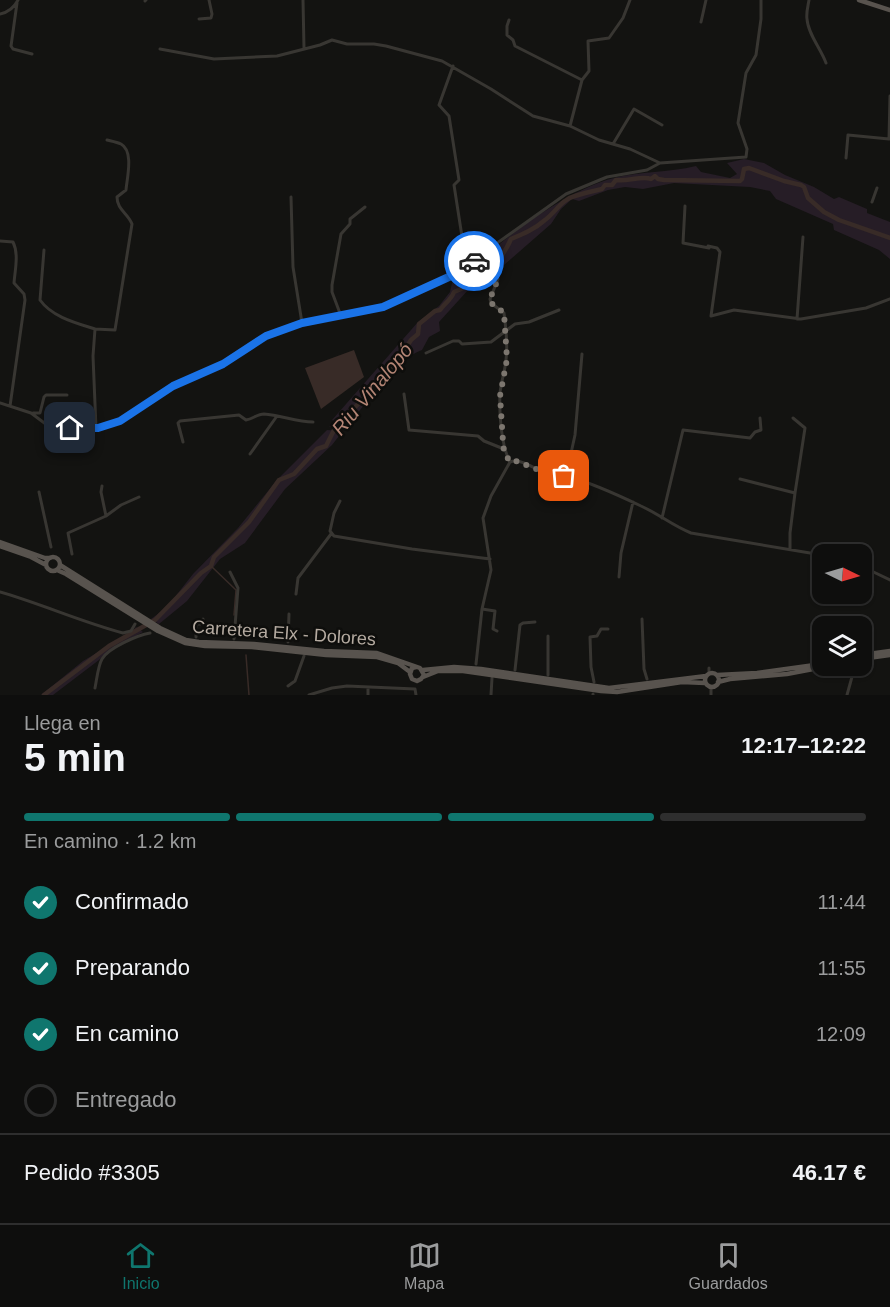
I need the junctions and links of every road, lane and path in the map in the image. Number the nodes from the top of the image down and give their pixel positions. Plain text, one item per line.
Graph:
1 (209, 0) edge
2 (303, 0) edge
3 (630, 0) edge
4 (706, 0) edge
5 (761, 0) edge
6 (809, 0) edge
7 (859, 0) edge
8 (17, 1) edge
9 (890, 10) edge
10 (0, 14) edge
11 (199, 19) dead end
12 (509, 20) dead end
13 (701, 22) dead end
14 (304, 48) junction
15 (160, 50) dead end
16 (32, 54) dead end
17 (826, 63) dead end
18 (453, 66) junction
19 (582, 80) junction
20 (890, 96) edge
21 (662, 125) dead end
22 (570, 126) junction
23 (107, 140) dead end
24 (613, 144) junction
25 (846, 159) dead end
26 (660, 163) junction
27 (878, 188) dead end
28 (291, 197) dead end
29 (872, 202) dead end
30 (685, 206) dead end
31 (364, 207) dead end
32 (803, 237) dead end
33 (0, 241) edge
34 (44, 250) dead end
35 (482, 256) junction
36 (469, 264) junction
37 (890, 299) edge
38 (559, 310) dead end
39 (341, 316) junction
40 (797, 319) junction
41 (302, 323) junction
42 (95, 329) junction
43 (506, 332) junction
44 (426, 353) dead end
45 (582, 354) dead end
46 (404, 394) dead end
47 (67, 395) dead end
48 (0, 403) edge
49 (10, 406) junction
50 (31, 413) junction
51 (277, 416) junction
52 (760, 418) dead end
53 (793, 418) dead end
54 (313, 422) dead end
55 (96, 428) junction
56 (183, 442) dead end
57 (504, 449) junction
58 (250, 454) dead end
59 (510, 462) junction
60 (566, 476) junction
61 (740, 479) dead end
62 (102, 486) dead end
63 (39, 492) dead end
64 (795, 493) junction
65 (140, 497) dead end
66 (340, 501) dead end
67 (633, 502) junction
68 (106, 516) junction
69 (662, 518) junction
70 (331, 534) junction
71 (0, 544) edge
72 (51, 547) dead end
73 (790, 549) junction
74 (812, 553) edge
75 (72, 554) dead end
76 (50, 558) junction
77 (490, 559) junction
78 (60, 564) junction
79 (46, 565) junction
80 (57, 570) junction
81 (872, 571) edge
82 (230, 572) dead end
83 (619, 577) dead end
84 (890, 580) edge
85 (0, 592) edge
86 (296, 594) dead end
87 (482, 609) junction
88 (289, 614) dead end
89 (203, 619) dead end
90 (642, 619) dead end
91 (138, 620) junction
92 (535, 622) dead end
93 (608, 629) dead end
94 (159, 630) junction
95 (497, 631) dead end
96 (150, 633) dead end
97 (548, 636) dead end
98 (196, 637) dead end
99 (234, 639) dead end
100 (288, 642) dead end
101 (890, 653) edge
102 (872, 655) edge
103 (304, 656) dead end
104 (476, 664) dead end
105 (812, 665) edge
106 (416, 667) junction
107 (812, 669) edge
108 (423, 670) junction
109 (515, 670) dead end
110 (410, 672) junction
111 (708, 672) junction
112 (548, 675) dead end
113 (717, 675) junction
114 (852, 676) edge
115 (423, 677) junction
116 (492, 678) dead end
117 (647, 679) dead end
118 (594, 682) dead end
119 (718, 682) junction
120 (705, 683) junction
121 (288, 686) dead end
122 (95, 687) dead end
123 (368, 687) junction
124 (711, 687) junction
125 (309, 695) edge
126 (368, 695) edge
127 (416, 695) edge
128 (490, 695) edge
129 (711, 695) edge
130 (847, 695) edge

1 - 11 street
2 - 14 street
3 - 19 street
4 - 13 street
5 - 26 street
6 - 17 street
7 - 9 main road
8 - 10 street
8 - 16 street
12 - 19 street
14 - 15 street
14 - 18 street
18 - 22 street
18 - 36 street
19 - 22 street
20 - 25 street
21 - 24 street
22 - 24 street
23 - 42 street
24 - 26 street
26 - 35 street
27 - 29 street
28 - 41 street
30 - 40 street
31 - 39 street
32 - 40 street
33 - 49 street
34 - 42 street
35 - 36 street
35 - 43 street
36 - 39 street
37 - 40 street
38 - 43 street
39 - 41 street
41 - 55 street
42 - 55 street
43 - 44 street
43 - 57 street
45 - 60 street
46 - 57 street
47 - 50 street
48 - 49 street
49 - 50 street
50 - 55 street
51 - 54 street
51 - 56 street
51 - 58 street
52 - 69 street
53 - 64 street
57 - 59 street
59 - 60 street
59 - 77 street
60 - 67 street
61 - 64 street
62 - 68 street
63 - 72 street
64 - 73 street
65 - 68 street
66 - 70 street
67 - 69 street
67 - 83 street
68 - 75 street
69 - 73 street
70 - 77 street
70 - 86 street
71 - 76 main road
71 - 79 main road
73 - 74 street
76 - 78 main road
76 - 79 main road
77 - 87 street
78 - 80 main road
78 - 91 main road, Carretera Elx - Dolores
79 - 80 main road
80 - 91 main road, Carretera Elx - Dolores
81 - 84 street
82 - 99 street
85 - 91 street
87 - 95 street
87 - 104 street
88 - 100 street
89 - 98 street
90 - 117 street
91 - 94 main road, Carretera Elx - Dolores
92 - 109 street
93 - 118 street
94 - 106 main road, Carretera Elx - Dolores
94 - 110 main road, Carretera Elx - Dolores
96 - 122 street
97 - 112 street
101 - 102 main road
103 - 121 street
105 - 113 main road
106 - 108 main road
106 - 110 main road
107 - 119 main road
108 - 111 main road
108 - 115 main road
110 - 115 main road
111 - 113 main road
111 - 120 main road
113 - 119 main road
114 - 130 street
115 - 120 main road
116 - 128 street
119 - 124 main road
120 - 124 main road
123 - 125 street
123 - 126 street
123 - 127 street
124 - 129 street

